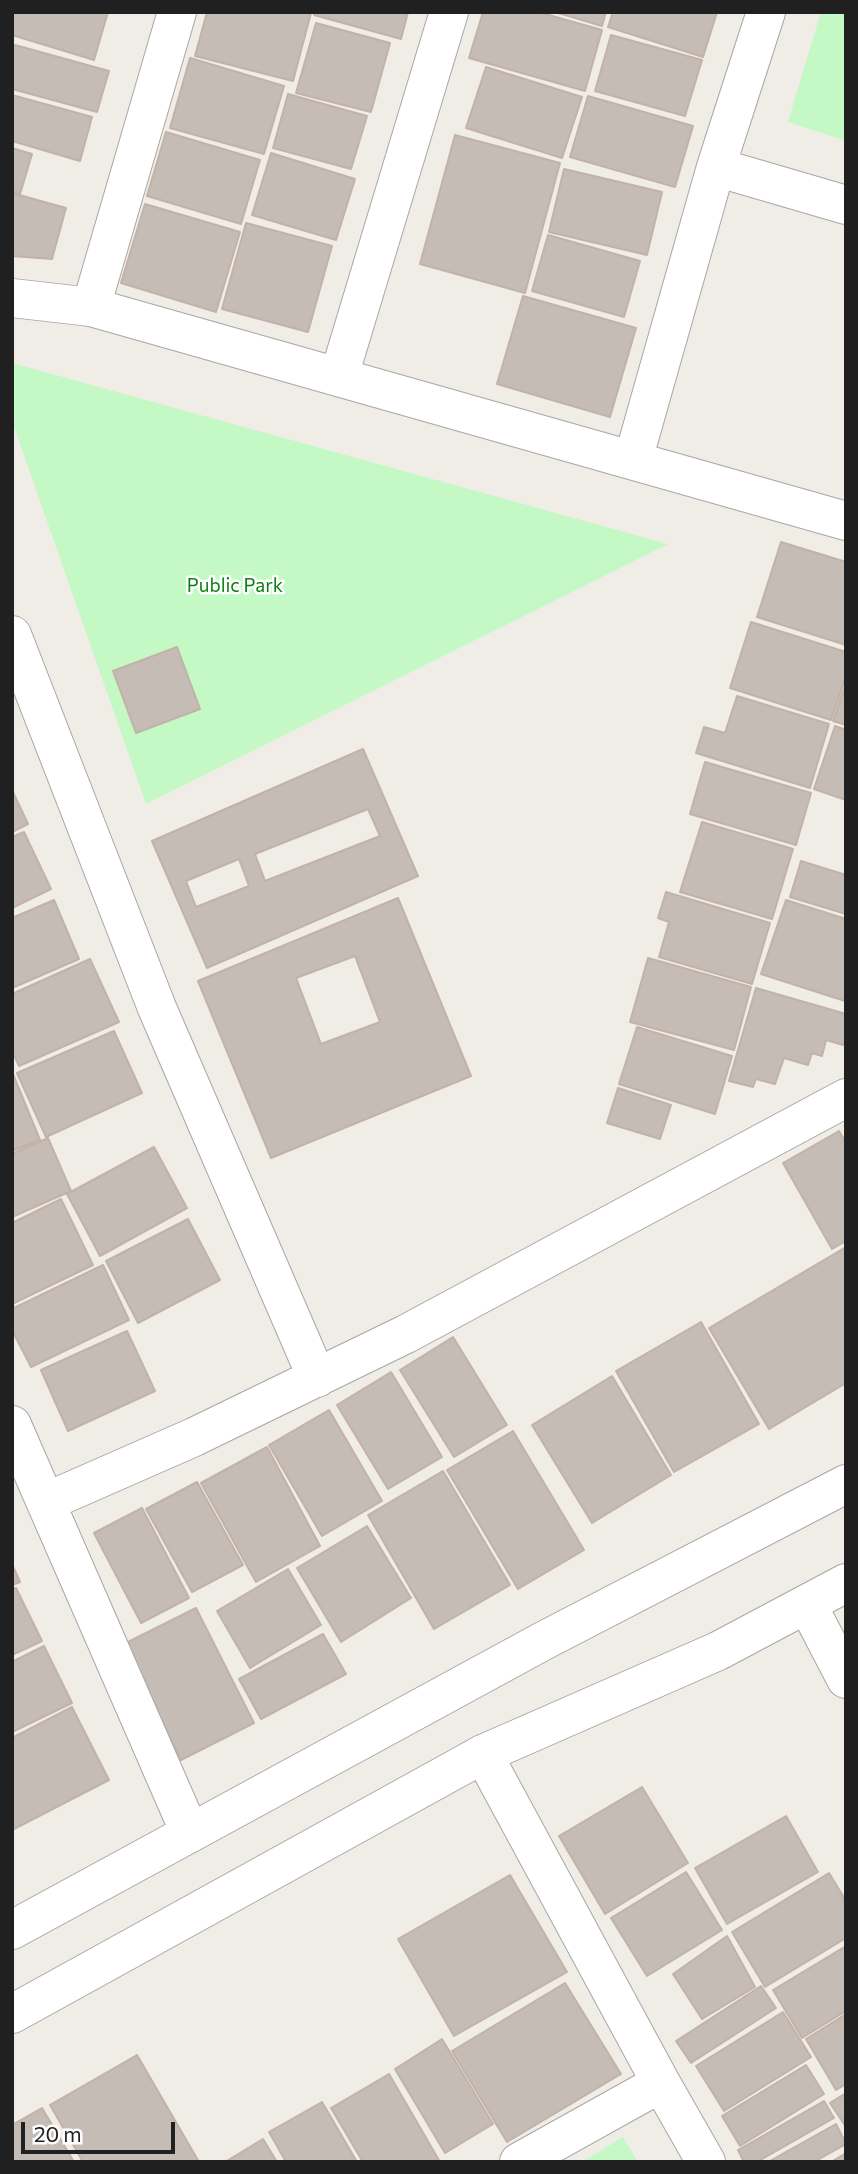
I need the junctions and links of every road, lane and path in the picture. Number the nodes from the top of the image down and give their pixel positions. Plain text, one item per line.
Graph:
1 (177, 12) edge
2 (449, 12) edge
3 (766, 12) edge
4 (716, 167) junction
5 (846, 205) edge
6 (12, 298) edge
7 (91, 307) junction
8 (340, 376) junction
9 (633, 460) junction
10 (846, 521) edge
11 (12, 635) edge
12 (846, 1098) edge
13 (317, 1378) junction
14 (12, 1425) edge
15 (846, 1484) edge
16 (46, 1502) junction
17 (846, 1583) edge
18 (807, 1604) junction
19 (846, 1679) edge
20 (482, 1754) junction
21 (190, 1833) junction
22 (12, 1930) edge
23 (12, 2014) edge
24 (661, 2083) junction
25 (519, 2162) edge
26 (706, 2162) edge

1 - 7 street
2 - 8 street
3 - 4 street
4 - 5 street
4 - 9 street
6 - 7 street
7 - 8 street
8 - 9 street
9 - 10 street
11 - 13 street
12 - 13 street
13 - 16 street
14 - 16 street
15 - 21 street
16 - 21 street
17 - 18 street
18 - 19 street
18 - 20 street
20 - 23 street
20 - 24 street
21 - 22 street
24 - 25 street
24 - 26 street

